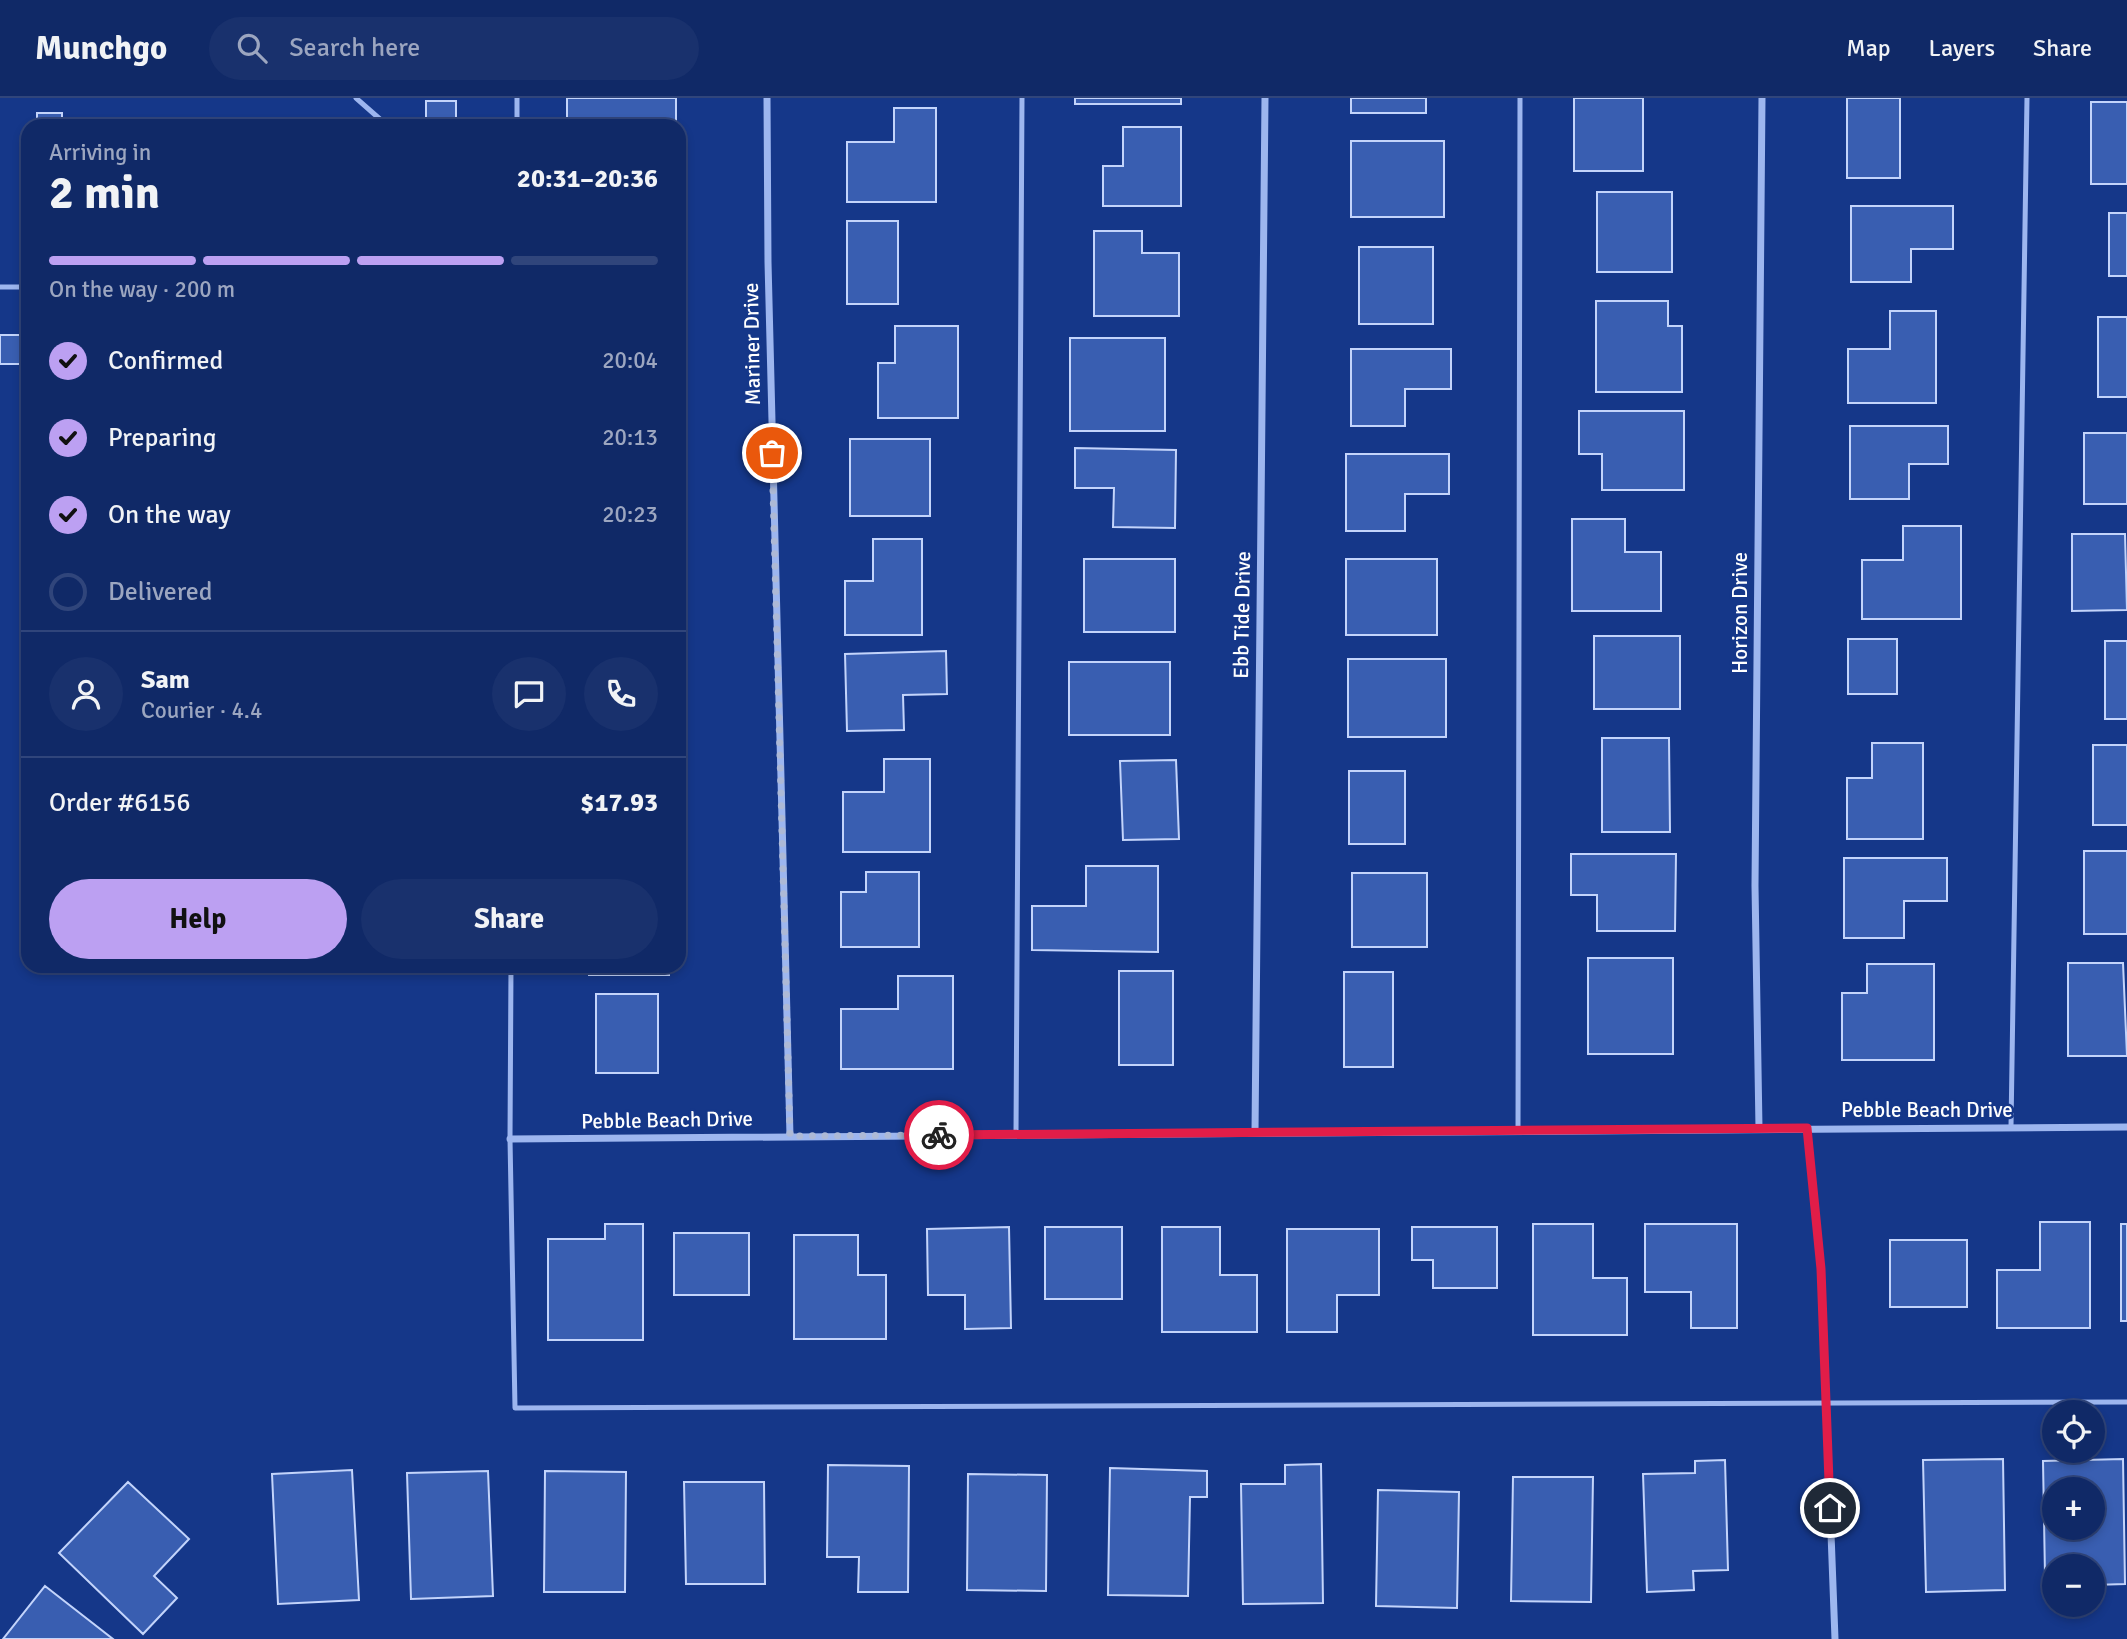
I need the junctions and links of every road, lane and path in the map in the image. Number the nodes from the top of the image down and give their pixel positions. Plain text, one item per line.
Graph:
1 (356, 98) edge
2 (517, 98) edge
3 (767, 98) edge
4 (1022, 98) edge
5 (1265, 98) edge
6 (1520, 98) edge
7 (1762, 98) edge
8 (2027, 98) edge
9 (380, 119) edge
10 (517, 119) edge
11 (0, 287) edge
12 (21, 287) edge
13 (511, 973) edge
14 (2011, 1127) junction
15 (2127, 1127) edge
16 (1759, 1128) junction
17 (1807, 1128) junction
18 (1518, 1130) junction
19 (1255, 1132) junction
20 (1016, 1134) junction
21 (790, 1136) junction
22 (510, 1139) junction
23 (2127, 1402) edge
24 (1826, 1404) junction
25 (1835, 1639) edge

1 - 9 lane
2 - 10 lane
3 - 21 street, Mariner Drive
4 - 20 lane
5 - 19 street, Ebb Tide Drive
6 - 18 lane
7 - 16 street, Horizon Drive
8 - 14 lane
11 - 12 lane
13 - 22 lane
14 - 15 street, Pebble Beach Drive
14 - 17 street, Pebble Beach Drive
16 - 17 street, Pebble Beach Drive
16 - 18 street, Pebble Beach Drive
17 - 24 street
18 - 19 street, Pebble Beach Drive
19 - 20 street, Pebble Beach Drive
20 - 21 street, Pebble Beach Drive
21 - 22 street, Pebble Beach Drive
22 - 24 lane
23 - 24 lane
24 - 25 street

